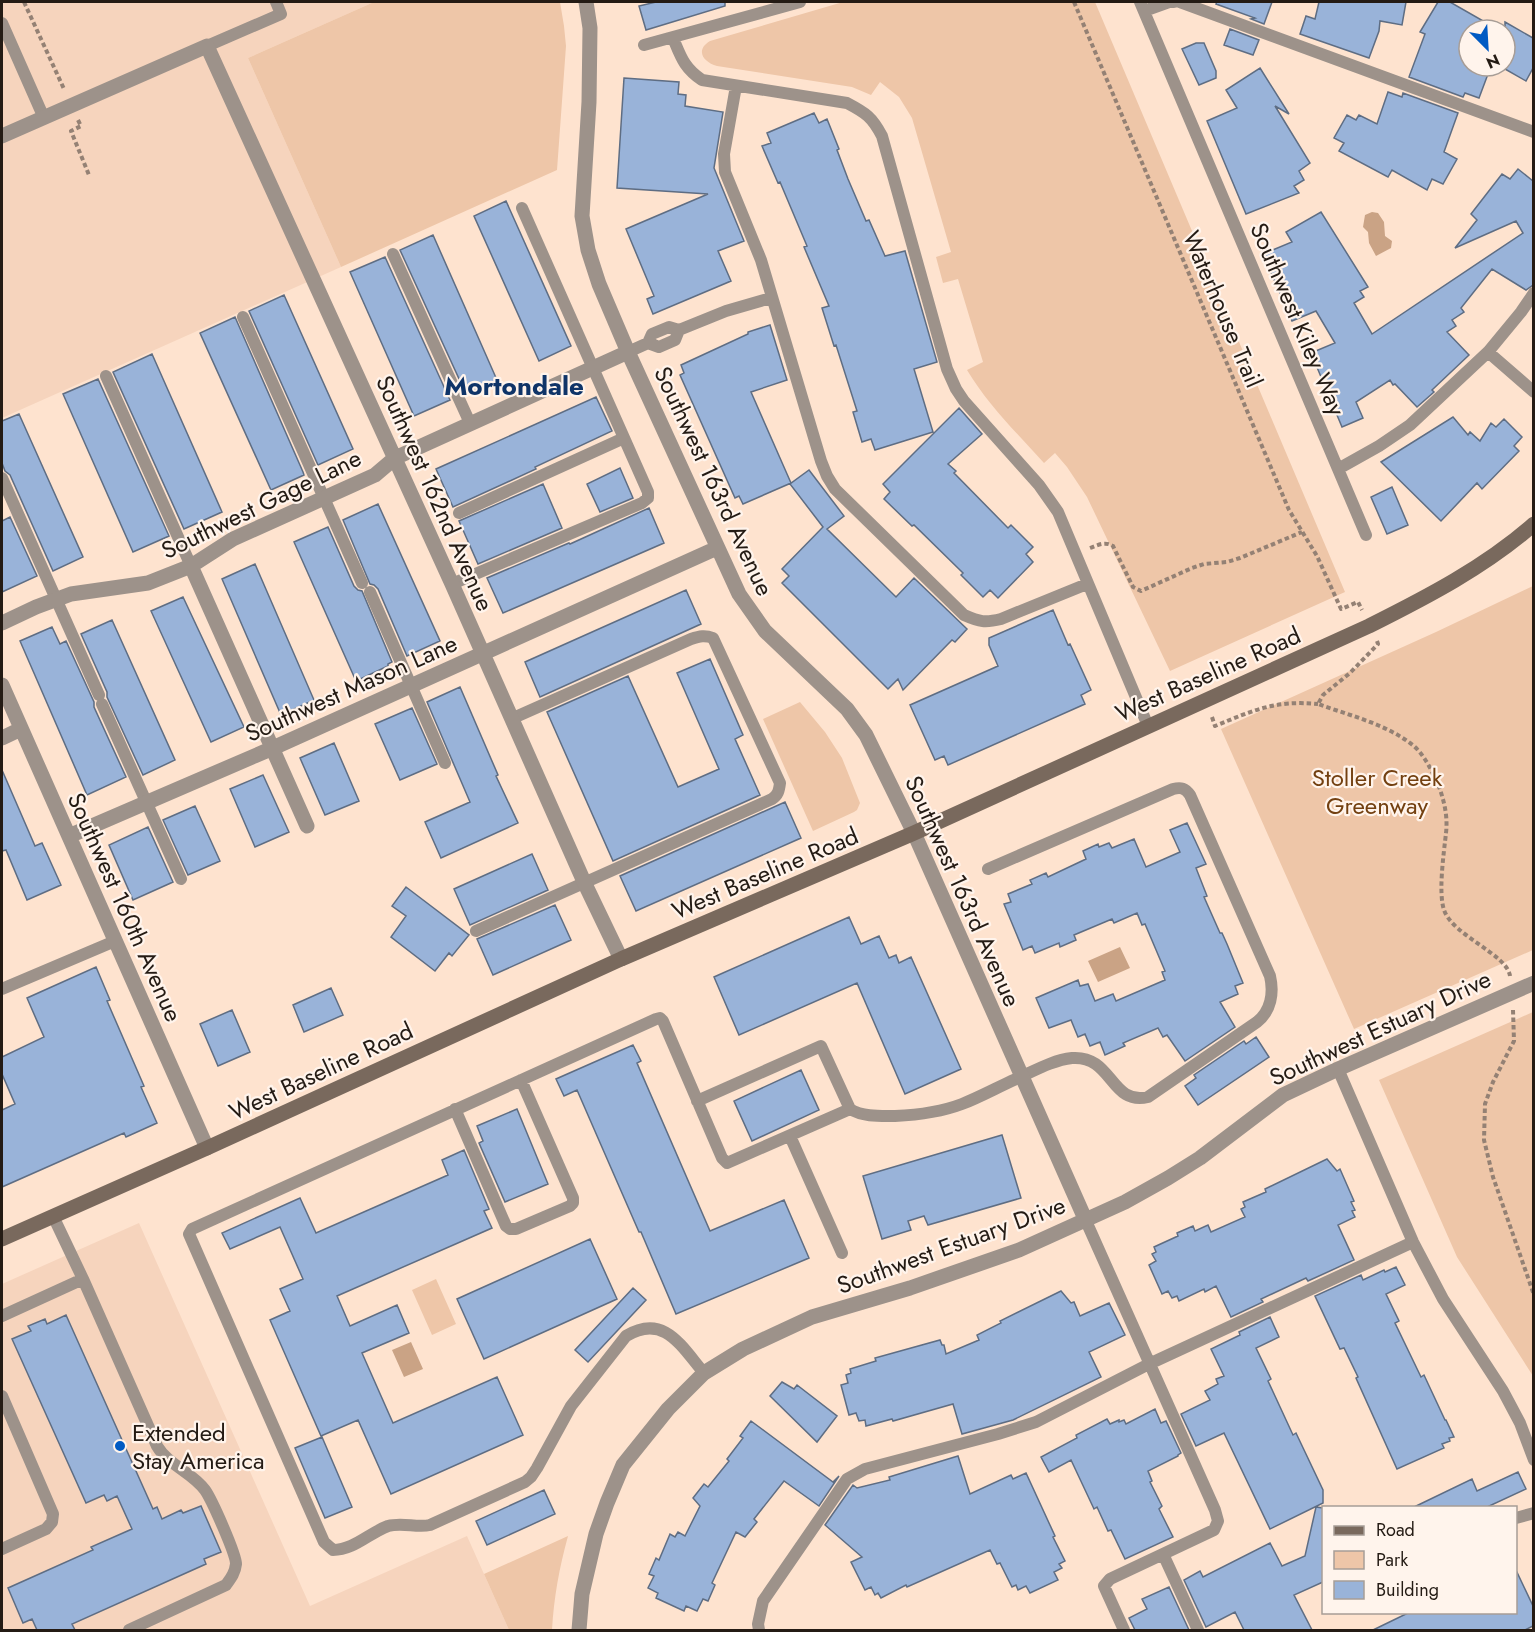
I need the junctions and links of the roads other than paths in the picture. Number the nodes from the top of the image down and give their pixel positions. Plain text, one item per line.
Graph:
1 (276, 2) edge
2 (586, 2) edge
3 (800, 2) edge
4 (1174, 2) edge
5 (1180, 2) edge
6 (1142, 6) edge
7 (2, 23) edge
8 (673, 38) junction
9 (644, 45) dead end
10 (207, 46) junction
11 (736, 86) junction
12 (44, 118) junction
13 (1533, 132) edge
14 (2, 136) edge
15 (522, 208) dead end
16 (393, 254) dead end
17 (1533, 293) edge
18 (771, 298) junction
19 (243, 317) dead end
20 (628, 352) junction
21 (1488, 352) junction
22 (593, 368) junction
23 (106, 376) dead end
24 (1533, 392) edge
25 (470, 423) junction
26 (624, 438) junction
27 (395, 458) junction
28 (1338, 468) junction
29 (2, 478) edge
30 (324, 499) junction
31 (459, 513) dead end
32 (1533, 524) edge
33 (1366, 535) dead end
34 (717, 548) junction
35 (191, 566) junction
36 (452, 584) junction
37 (1087, 584) junction
38 (57, 600) junction
39 (2, 623) edge
40 (483, 653) junction
41 (2, 685) edge
42 (411, 685) junction
43 (511, 719) junction
44 (1148, 726) junction
45 (21, 729) junction
46 (2, 738) edge
47 (273, 748) junction
48 (445, 763) dead end
49 (146, 802) junction
50 (308, 826) dead end
51 (914, 833) junction
52 (69, 836) junction
53 (988, 869) dead end
54 (181, 879) dead end
55 (585, 884) junction
56 (477, 931) dead end
57 (116, 941) junction
58 (621, 959) junction
59 (1533, 982) edge
60 (2, 989) edge
61 (1338, 1068) junction
62 (1022, 1077) junction
63 (521, 1080) junction
64 (697, 1101) junction
65 (455, 1109) junction
66 (850, 1109) junction
67 (790, 1136) junction
68 (207, 1148) junction
69 (53, 1216) junction
70 (1086, 1221) junction
71 (2, 1239) edge
72 (1413, 1242) junction
73 (842, 1253) dead end
74 (83, 1279) junction
75 (2, 1316) edge
76 (1149, 1364) junction
77 (704, 1372) junction
78 (2, 1396) edge
79 (1533, 1460) edge
80 (1533, 1513) edge
81 (1517, 1517) edge
82 (2, 1549) edge
83 (1163, 1554) junction
84 (129, 1630) edge
85 (579, 1630) edge
86 (759, 1630) edge
87 (1124, 1630) edge
88 (1198, 1630) edge

1 - 10 lane
2 - 20 street, Southwest 163rd Avenue
3 - 8 lane
4 - 6 lane, Southwest Kiley Way
5 - 13 lane
6 - 28 lane, Southwest Kiley Way
7 - 12 lane
8 - 9 lane
8 - 11 lane
10 - 12 street
10 - 27 street, Southwest 162nd Avenue
11 - 18 lane
11 - 37 lane
12 - 14 street
15 - 22 lane
16 - 25 lane
17 - 21 lane
18 - 20 lane
18 - 37 lane
19 - 30 lane
20 - 22 street, Southwest Gage Lane
20 - 34 street, Southwest 163rd Avenue
21 - 24 lane
21 - 28 lane
22 - 25 street, Southwest Gage Lane
22 - 26 lane
23 - 35 lane
25 - 27 street, Southwest Gage Lane
26 - 31 lane
26 - 36 lane
27 - 30 street, Southwest Gage Lane
27 - 36 street, Southwest 162nd Avenue
28 - 33 lane, Southwest Kiley Way
29 - 38 lane
30 - 35 street, Southwest Gage Lane
30 - 42 lane
32 - 44 street, West Baseline Road
34 - 40 street, Southwest Mason Lane
34 - 51 street, Southwest 163rd Avenue
35 - 38 street, Southwest Gage Lane
35 - 47 street
36 - 40 street, Southwest 162nd Avenue
37 - 44 lane
38 - 39 street, Southwest Gage Lane
38 - 49 lane
40 - 42 street, Southwest Mason Lane
40 - 43 street, Southwest 162nd Avenue
41 - 45 street, Southwest 160th Avenue
42 - 47 street, Southwest Mason Lane
42 - 48 lane
43 - 55 street, Southwest 162nd Avenue
43 - 55 lane
44 - 51 street, West Baseline Road
45 - 46 street
45 - 52 street, Southwest 160th Avenue
47 - 49 street, Southwest Mason Lane
47 - 50 street
49 - 52 street, Southwest Mason Lane
49 - 54 lane
51 - 58 street, West Baseline Road
51 - 62 street, Southwest 163rd Avenue
52 - 57 street, Southwest 160th Avenue
53 - 62 lane
55 - 56 lane
55 - 58 street, Southwest 162nd Avenue
57 - 60 lane
57 - 68 street, Southwest 160th Avenue
58 - 68 street, West Baseline Road
59 - 61 street, Southwest Estuary Drive
61 - 70 street, Southwest Estuary Drive
61 - 72 lane
62 - 66 lane
62 - 70 street, Southwest 163rd Avenue
63 - 64 lane
63 - 65 lane
63 - 65 lane
64 - 66 lane
64 - 67 lane
65 - 77 lane
66 - 67 lane
67 - 73 lane
68 - 69 street, West Baseline Road
69 - 71 street, West Baseline Road
69 - 74 lane
70 - 76 lane
70 - 77 street, Southwest Estuary Drive
72 - 76 lane
72 - 79 lane
74 - 75 lane
74 - 84 lane
76 - 83 lane
76 - 86 lane
77 - 85 street, Southwest Estuary Drive
78 - 82 lane
80 - 81 lane
83 - 87 lane
83 - 88 lane

